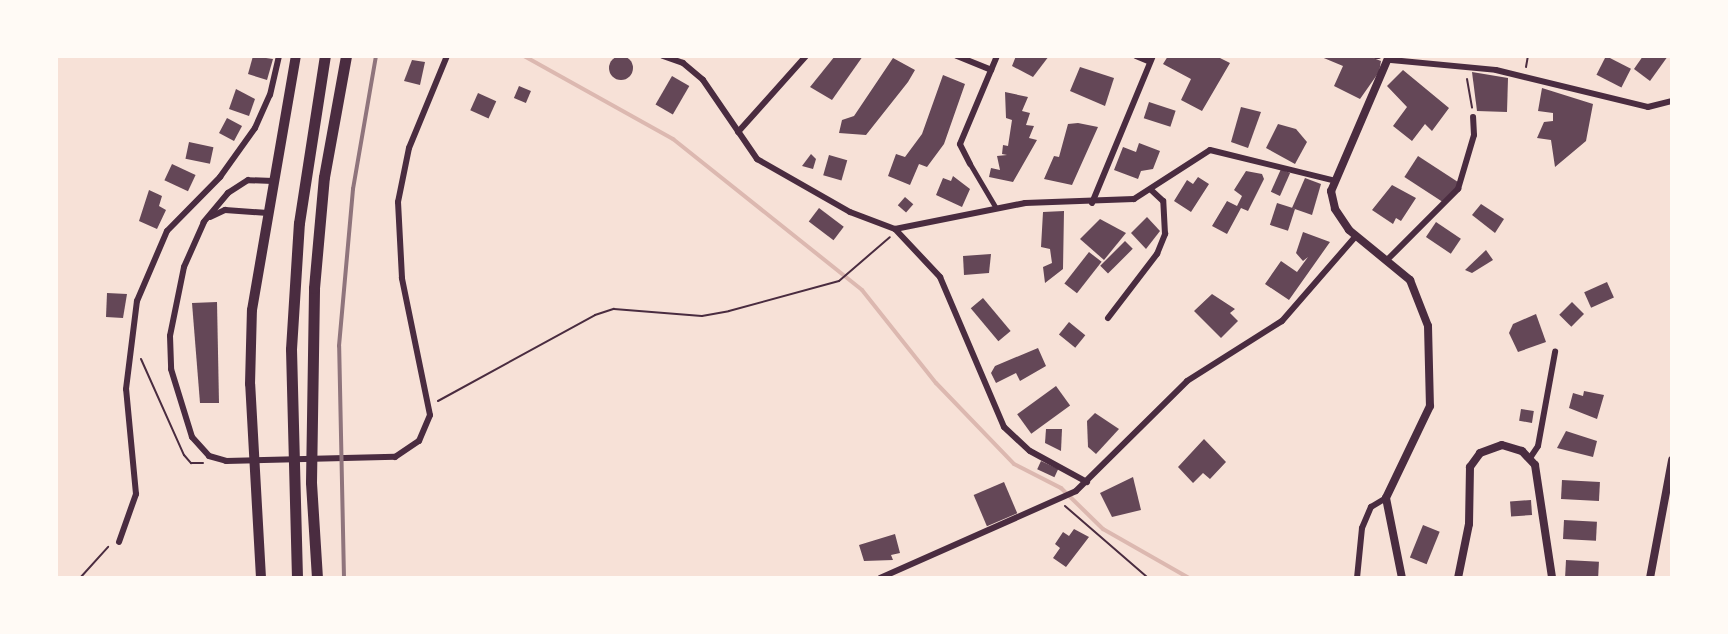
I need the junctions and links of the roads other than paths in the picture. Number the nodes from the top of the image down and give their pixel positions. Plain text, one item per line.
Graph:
1 (279, 56) edge
2 (296, 56) edge
3 (325, 56) edge
4 (346, 56) edge
5 (447, 56) edge
6 (663, 56) edge
7 (806, 56) edge
8 (957, 56) edge
9 (997, 56) edge
10 (1136, 56) edge
11 (1390, 58) edge
12 (1151, 59) edge
13 (991, 70) junction
14 (1672, 101) edge
15 (1473, 117) road end
16 (738, 132) junction
17 (970, 164) joint
18 (1332, 180) junction
19 (273, 181) junction
20 (1151, 190) junction
21 (1092, 203) junction
22 (996, 208) junction
23 (268, 213) junction
24 (204, 222) junction
25 (895, 229) junction
26 (1356, 236) junction
27 (1389, 258) junction
28 (1108, 318) dead end
29 (1555, 352) dead end
30 (1530, 458) junction
31 (1672, 460) edge
32 (1087, 482) junction
33 (1386, 498) junction
34 (119, 542) road end
35 (261, 578) edge
36 (297, 578) edge
37 (317, 578) edge
38 (880, 578) edge
39 (1357, 578) edge
40 (1402, 578) edge
41 (1458, 578) edge
42 (1552, 578) edge
43 (1650, 578) edge

1 - 34 street
2 - 19 main road
3 - 36 highway
4 - 37 highway
5 - 24 street
6 - 16 street
7 - 16 street
8 - 13 street
9 - 13 street
10 - 12 street
11 - 14 street
11 - 18 street
12 - 21 street
13 - 17 street
15 - 27 street
16 - 25 street
17 - 22 street
18 - 20 street
18 - 26 street
19 - 23 main road
19 - 24 street
20 - 21 street
20 - 28 street
21 - 22 street
22 - 25 street
23 - 24 street
23 - 35 main road
25 - 32 street
26 - 27 street
26 - 32 street
27 - 33 street
29 - 30 street
30 - 41 street
30 - 42 street
31 - 43 street
32 - 38 street
33 - 39 street
33 - 40 street

